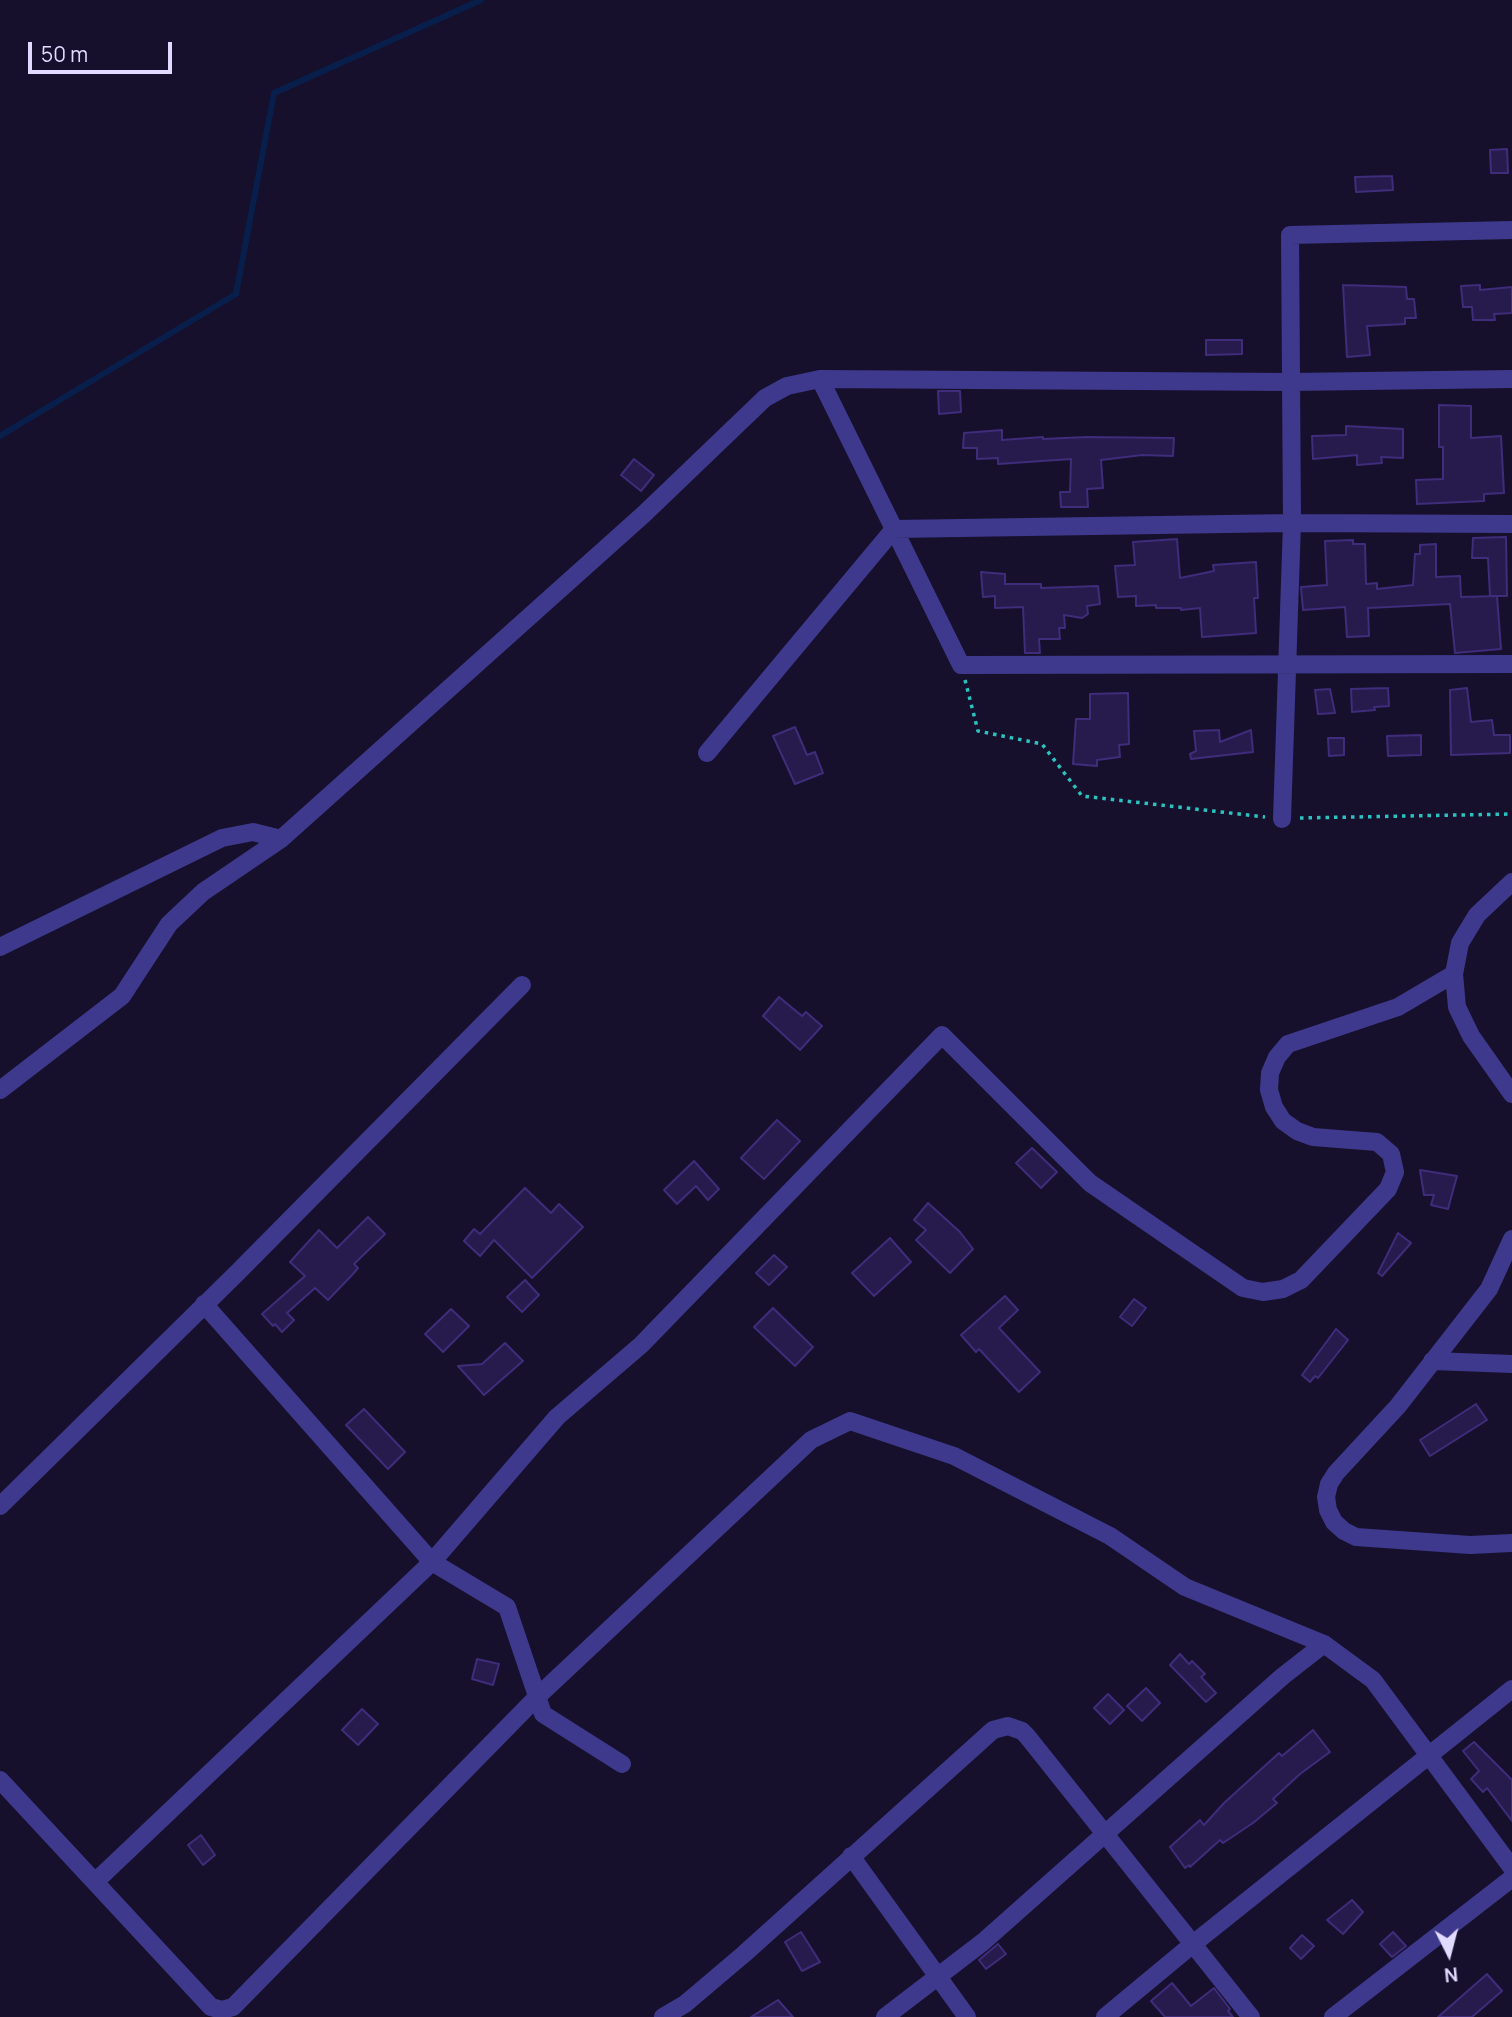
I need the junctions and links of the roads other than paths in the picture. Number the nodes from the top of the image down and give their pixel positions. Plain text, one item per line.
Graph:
1 (1512, 230) edge
2 (820, 379) junction
3 (1512, 379) edge
4 (1291, 382) junction
5 (1292, 523) junction
6 (1512, 524) edge
7 (894, 529) junction
8 (1288, 664) junction
9 (1512, 664) edge
10 (707, 753) dead end
11 (1282, 818) road end
12 (281, 839) junction
13 (1512, 882) edge
14 (0, 947) edge
15 (1454, 974) junction
16 (522, 985) dead end
17 (1495, 1069) junction
18 (1512, 1078) edge
19 (0, 1090) edge
20 (1512, 1094) edge
21 (1512, 1239) edge
22 (204, 1304) junction
23 (1432, 1361) junction
24 (1512, 1364) edge
25 (0, 1506) edge
26 (1512, 1543) edge
27 (432, 1562) junction
28 (1324, 1644) junction
29 (1512, 1689) edge
30 (537, 1697) junction
31 (1429, 1755) junction
32 (622, 1764) dead end
33 (0, 1780) edge
34 (1104, 1833) junction
35 (851, 1856) junction
36 (1512, 1868) edge
37 (1512, 1878) edge
38 (95, 1882) junction
39 (1193, 1944) junction
40 (938, 1975) junction
41 (663, 2017) edge
42 (885, 2017) edge
43 (967, 2017) edge
44 (1105, 2017) edge
45 (1251, 2017) edge
46 (1333, 2017) edge

1 - 4 street
2 - 4 street
2 - 7 street
2 - 12 street
3 - 4 street
4 - 5 street
5 - 6 street
5 - 7 street
5 - 8 street
7 - 8 street
7 - 10 street
8 - 9 street
8 - 11 street
12 - 14 street
12 - 19 street
13 - 15 street
15 - 17 street
15 - 27 street
16 - 22 street
17 - 18 street
17 - 20 street
21 - 23 street
22 - 25 street
22 - 27 street
23 - 24 street
23 - 26 street
27 - 30 street
27 - 38 street
28 - 30 street
28 - 31 street
28 - 34 street
29 - 31 street
30 - 32 street
30 - 38 street
31 - 36 street
31 - 39 street
33 - 38 street
34 - 35 street
34 - 39 street
34 - 40 street
35 - 40 street
35 - 41 street
37 - 46 street
39 - 44 street
39 - 45 street
40 - 42 street
40 - 43 street

